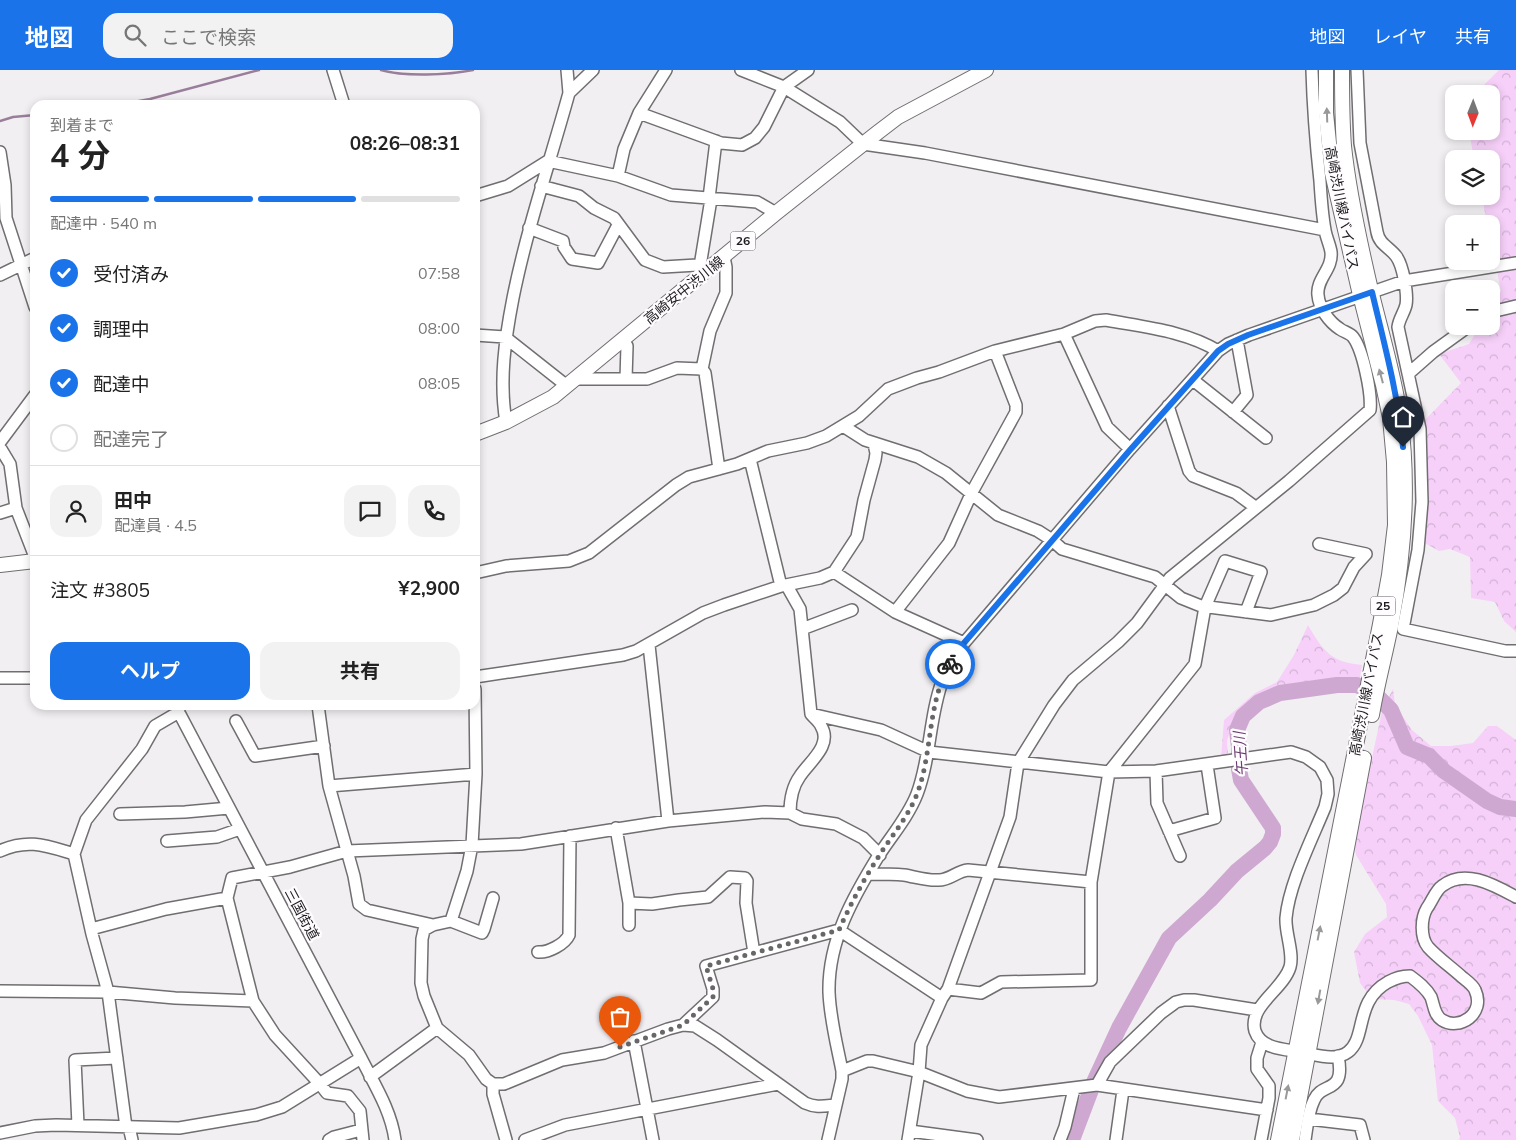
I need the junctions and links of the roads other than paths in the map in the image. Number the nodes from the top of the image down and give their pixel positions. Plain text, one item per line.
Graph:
1 (567, 70) edge
2 (593, 70) edge
3 (666, 70) edge
4 (741, 70) edge
5 (808, 70) edge
6 (986, 70) edge
7 (1312, 70) edge
8 (1326, 70) edge
9 (1342, 70) edge
10 (1357, 70) edge
11 (334, 73) edge
12 (784, 87) junction
13 (569, 93) junction
14 (342, 100) edge
15 (639, 113) junction
16 (716, 141) junction
17 (863, 144) junction
18 (0, 152) edge
19 (548, 161) junction
20 (618, 176) junction
21 (541, 186) junction
22 (480, 194) edge
23 (710, 199) junction
24 (776, 213) junction
25 (618, 225) junction
26 (529, 228) junction
27 (1324, 230) junction
28 (724, 257) junction
29 (30, 260) edge
30 (1516, 262) edge
31 (22, 264) junction
32 (705, 267) junction
33 (0, 275) edge
34 (1404, 281) junction
35 (30, 290) edge
36 (1366, 294) junction
37 (1516, 306) edge
38 (1322, 309) junction
39 (1500, 310) edge
40 (1064, 334) junction
41 (480, 335) edge
42 (1457, 335) edge
43 (505, 337) junction
44 (623, 340) junction
45 (1237, 340) junction
46 (995, 351) junction
47 (1218, 351) junction
48 (702, 369) junction
49 (1408, 374) junction
50 (626, 379) junction
51 (1194, 380) junction
52 (571, 382) junction
53 (30, 402) edge
54 (1168, 406) junction
55 (1233, 412) junction
56 (506, 422) junction
57 (843, 426) junction
58 (480, 432) edge
59 (1266, 438) dead end
60 (0, 442) edge
61 (874, 444) junction
62 (1, 449) edge
63 (1130, 450) junction
64 (750, 459) junction
65 (719, 469) junction
66 (972, 492) junction
67 (1255, 506) junction
68 (16, 508) junction
69 (0, 512) edge
70 (1052, 540) junction
71 (30, 544) edge
72 (1319, 544) dead end
73 (30, 562) edge
74 (0, 565) edge
75 (834, 572) junction
76 (480, 573) edge
77 (1165, 583) junction
78 (784, 586) junction
79 (1205, 607) junction
80 (852, 610) dead end
81 (895, 612) junction
82 (1246, 612) junction
83 (802, 629) junction
84 (964, 643) junction
85 (648, 645) junction
86 (1516, 651) edge
87 (480, 676) edge
88 (0, 678) edge
89 (30, 678) edge
90 (175, 710) edge
91 (177, 710) edge
92 (319, 710) edge
93 (475, 710) edge
94 (811, 714) junction
95 (236, 720) dead end
96 (324, 746) junction
97 (928, 752) junction
98 (1018, 763) junction
99 (1207, 765) junction
100 (1156, 771) junction
101 (1109, 772) junction
102 (476, 774) junction
103 (330, 786) junction
104 (228, 808) junction
105 (790, 812) junction
106 (120, 814) dead end
107 (668, 821) junction
108 (616, 828) junction
109 (240, 830) junction
110 (1169, 831) junction
111 (570, 836) junction
112 (167, 840) dead end
113 (472, 845) junction
114 (0, 851) edge
115 (347, 851) junction
116 (74, 854) junction
117 (880, 855) junction
118 (1180, 856) dead end
119 (262, 872) junction
120 (991, 872) junction
121 (869, 874) junction
122 (1091, 882) junction
123 (1516, 897) edge
124 (227, 898) junction
125 (493, 898) dead end
126 (629, 903) junction
127 (451, 921) junction
128 (433, 925) junction
129 (629, 925) dead end
130 (91, 929) junction
131 (839, 930) junction
132 (538, 952) dead end
133 (754, 953) junction
134 (0, 991) edge
135 (108, 992) junction
136 (945, 993) junction
137 (254, 1001) junction
138 (1257, 1010) junction
139 (683, 1025) junction
140 (437, 1028) junction
141 (634, 1041) junction
142 (1262, 1042) junction
143 (1302, 1052) junction
144 (1338, 1056) junction
145 (117, 1058) junction
146 (361, 1058) junction
147 (842, 1071) junction
148 (919, 1072) junction
149 (370, 1077) junction
150 (320, 1084) junction
151 (493, 1084) junction
152 (778, 1084) junction
153 (1096, 1085) junction
154 (1075, 1088) junction
155 (1122, 1090) junction
156 (836, 1104) junction
157 (646, 1108) junction
158 (1266, 1110) junction
159 (1309, 1119) junction
160 (78, 1126) junction
161 (127, 1127) junction
162 (0, 1133) edge
163 (362, 1135) edge
164 (909, 1136) edge
165 (532, 1139) edge
166 (132, 1140) edge
167 (329, 1140) edge
168 (395, 1140) edge
169 (506, 1140) edge
170 (653, 1140) edge
171 (828, 1140) edge
172 (977, 1140) edge
173 (1060, 1140) edge
174 (1116, 1140) edge
175 (1261, 1140) edge
176 (1278, 1140) edge
177 (1292, 1140) edge
178 (1304, 1140) edge
179 (1364, 1140) edge

1 - 13 street
2 - 13 street
3 - 15 street
4 - 12 street
5 - 12 street
6 - 17 main road, 高崎安中渋川線 / 26
7 - 27 street
36 -> 8 main road, 高崎渋川線バイパス / 25
9 - 36 main road, 高崎渋川線バイパス / 25
10 - 34 street
11 - 14 street
12 - 16 street
12 - 17 street
13 - 19 street
15 - 16 street
15 - 20 street
16 - 23 street
17 - 24 main road, 高崎安中渋川線 / 26
17 - 27 street
18 - 31 street
19 - 20 street
19 - 21 street
19 - 22 street
20 - 23 street
21 - 25 street
21 - 26 street
23 - 24 street
23 - 32 street
24 - 28 main road, 高崎安中渋川線 / 26
25 - 26 street
25 - 32 street
26 - 43 street
27 - 38 street
28 - 32 main road, 高崎安中渋川線 / 26
28 - 48 street
29 - 31 street
30 - 34 street
31 - 33 street
31 - 35 street
32 - 44 main road, 高崎安中渋川線 / 26
34 - 36 street
34 - 49 street
36 - 38 street
36 - 143 main road, 高崎渋川線バイパス / 25
37 - 39 street
38 - 45 street
38 - 67 street
40 - 46 street
40 - 47 street
40 - 63 street
41 - 43 street
42 - 49 street
43 - 52 street
43 - 56 street
44 - 50 street
44 - 52 main road, 高崎安中渋川線 / 26
45 - 47 street
45 - 55 street
46 - 57 street
46 - 66 street
47 - 51 street
48 - 50 street
48 - 65 street
49 - 86 street
50 - 52 street
51 - 54 street
51 - 55 street
52 - 56 main road, 高崎安中渋川線 / 26
53 - 60 street
54 - 63 street
54 - 67 street
55 - 59 street
56 - 58 main road, 高崎安中渋川線 / 26
57 - 61 street
57 - 64 street
61 - 66 street
61 - 75 street
62 - 68 street
63 - 70 street
64 - 65 street
64 - 78 street
65 - 76 street
66 - 70 street
66 - 81 street
67 - 77 street
68 - 69 street
68 - 71 street
70 - 77 street
70 - 84 street
72 - 82 street
73 - 74 main road
75 - 78 street
75 - 81 street
77 - 79 street
77 - 98 street
78 - 83 street
78 - 85 street
79 - 82 street
79 - 82 street
79 - 101 street
80 - 83 street
81 - 84 street
83 - 94 street
84 - 97 street
85 - 87 street
85 - 107 street
88 - 89 street
90 - 116 street
91 - 104 street, 三国街道
92 - 96 street
93 - 102 street
94 - 97 street
94 - 105 street
95 - 96 street
96 - 103 street
97 - 98 street
97 - 117 street
98 - 101 street
98 - 120 street
99 - 100 street
99 - 110 street
99 - 138 street
100 - 101 street
100 - 110 street
101 - 122 street
102 - 103 street
102 - 113 street
103 - 115 street
104 - 106 street
104 - 109 street, 三国街道
105 - 107 street
105 - 117 street
107 - 108 street
108 - 111 street
108 - 126 street
109 - 112 street
109 - 119 street, 三国街道
110 - 118 street
111 - 113 street
111 - 132 street
113 - 115 street
113 - 127 street
114 - 116 street
115 - 119 street
115 - 128 street
116 - 130 street
117 - 121 street
119 - 124 street
119 - 146 street, 三国街道
120 - 121 street
120 - 122 street
120 - 136 street
121 - 131 street
122 - 136 street
123 - 144 street
124 - 130 street
124 - 137 street
125 - 127 street
126 - 129 street
126 - 133 street
127 - 128 street
128 - 140 street
130 - 135 street
131 - 133 street
131 - 136 street
131 - 147 street
133 - 139 street
134 - 135 street
135 - 137 street
135 - 145 street
136 - 148 street
137 - 150 street
138 - 142 street
138 - 153 street
139 - 141 street
139 - 152 street
140 - 149 street
140 - 151 street
141 - 151 street
141 - 157 street
142 - 143 street
142 - 158 street
143 - 144 street
176 -> 143 main road, 高崎渋川線バイパス / 25
143 - 177 main road, 高崎渋川線バイパス / 25
144 - 159 street
145 - 160 street
145 - 161 street
146 - 149 street, 三国街道
146 - 150 street
147 - 148 street
147 - 156 street
148 - 154 street
148 - 164 street
149 - 168 street, 三国街道
150 - 161 street
150 - 163 street
151 - 169 street
152 - 156 street
152 - 157 street
153 - 154 street
153 - 155 street
154 - 173 street
155 - 158 street
155 - 174 street
156 - 171 street
157 - 165 street
157 - 170 street
158 - 175 street
159 - 178 street
159 - 179 street
160 - 161 street
160 - 162 street
161 - 166 street
163 - 167 street
164 - 172 street

